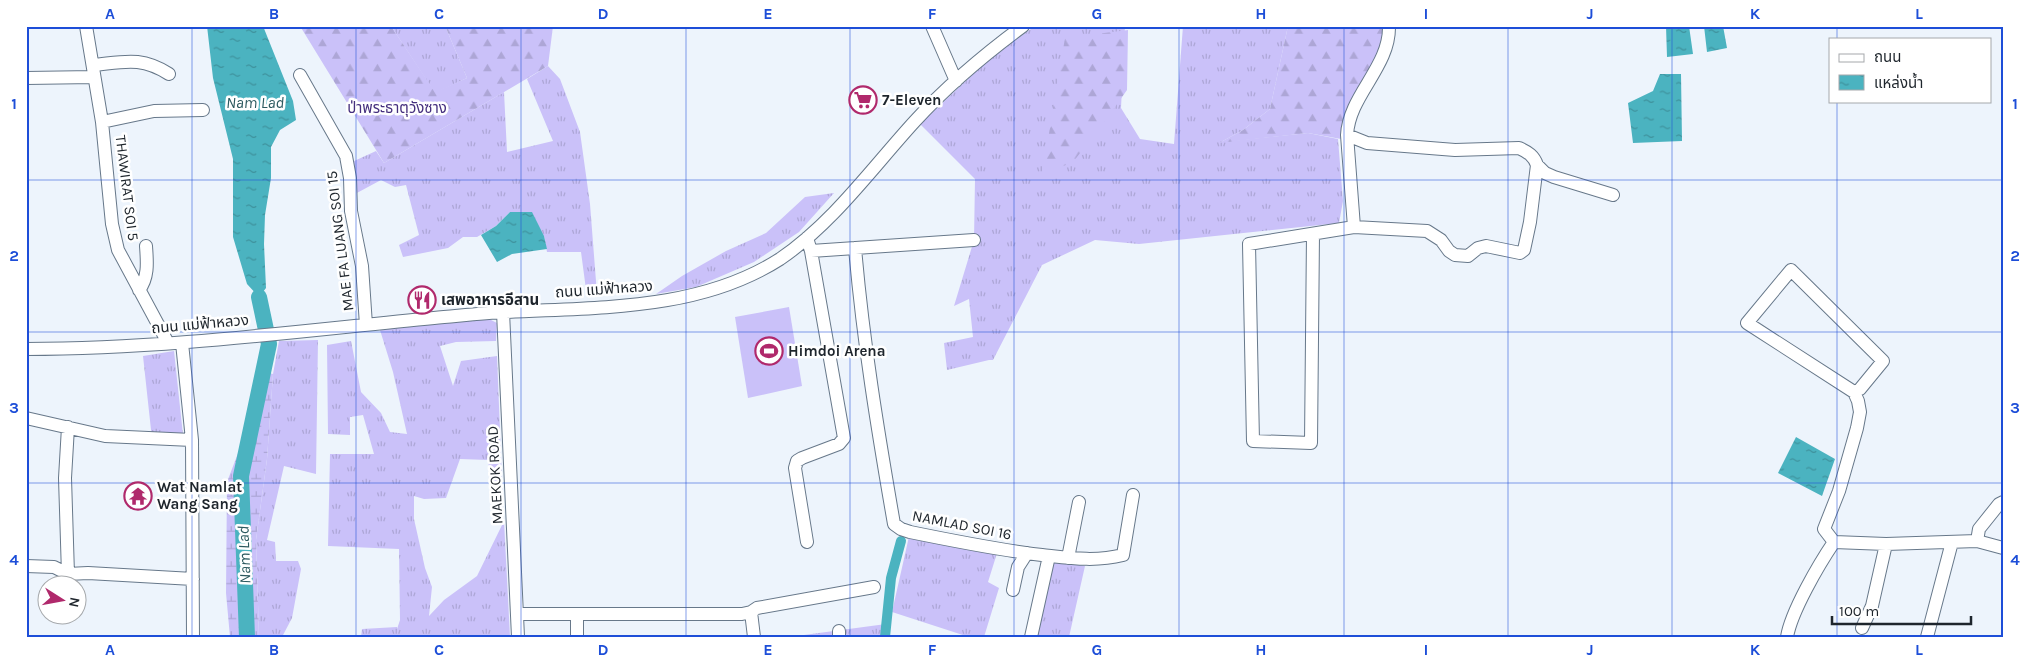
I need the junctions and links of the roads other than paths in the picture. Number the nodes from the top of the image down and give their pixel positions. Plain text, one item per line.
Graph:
1 (86, 26) edge
2 (932, 26) edge
3 (1023, 26) edge
4 (1389, 26) edge
5 (94, 71) junction
6 (169, 74) dead end
7 (300, 75) dead end
8 (26, 78) edge
9 (956, 81) junction
10 (202, 110) dead end
11 (102, 122) junction
12 (1347, 135) junction
13 (1537, 165) junction
14 (1613, 195) dead end
15 (1354, 226) junction
16 (1312, 234) junction
17 (807, 238) junction
18 (974, 240) dead end
19 (146, 246) dead end
20 (856, 248) junction
21 (811, 251) junction
22 (139, 290) junction
23 (503, 312) junction
24 (366, 325) junction
25 (168, 343) junction
26 (182, 343) junction
27 (26, 349) edge
28 (1854, 392) junction
29 (26, 418) edge
30 (68, 427) junction
31 (192, 440) junction
32 (1134, 495) dead end
33 (1079, 502) dead end
34 (2003, 502) edge
35 (1977, 541) junction
36 (807, 542) dead end
37 (1834, 542) junction
38 (1952, 542) junction
39 (1886, 544) junction
40 (2003, 548) edge
41 (1027, 553) junction
42 (1049, 556) junction
43 (1068, 558) junction
44 (26, 566) edge
45 (68, 574) junction
46 (193, 580) junction
47 (874, 587) dead end
48 (1013, 590) dead end
49 (752, 612) junction
50 (517, 614) junction
51 (577, 614) junction
52 (1862, 628) dead end
53 (193, 637) edge
54 (518, 637) edge
55 (577, 637) edge
56 (754, 637) edge
57 (1031, 637) edge
58 (1787, 637) edge
59 (1927, 637) edge

1 - 5 street, THAWIRAT SOI 5
2 - 9 street
3 - 9 street, ถนน แม่ฟ้าหลวง
4 - 12 street
5 - 6 street
5 - 8 street
5 - 11 street, THAWIRAT SOI 5
7 - 24 street, MAE FA LUANG SOI 15
9 - 17 street, ถนน แม่ฟ้าหลวง
10 - 11 street
11 - 22 street, THAWIRAT SOI 5
12 - 13 street
12 - 15 street
13 - 14 street
13 - 15 street
15 - 16 street
16 - 16 street
17 - 21 street
17 - 23 street, ถนน แม่ฟ้าหลวง
18 - 20 street
19 - 22 street
20 - 21 street
20 - 41 street, NAMLAD SOI 16
21 - 36 street
22 - 25 street, THAWIRAT SOI 5
23 - 24 street, ถนน แม่ฟ้าหลวง
23 - 50 street, MAEKOK ROAD
24 - 26 street, ถนน แม่ฟ้าหลวง
25 - 26 street, ถนน แม่ฟ้าหลวง
25 - 27 street, ถนน แม่ฟ้าหลวง
26 - 31 street
28 - 28 street
28 - 37 street
29 - 30 street
30 - 31 street
30 - 45 street
31 - 46 street
32 - 43 street, NAMLAD SOI 16
33 - 43 street
34 - 35 street
35 - 38 street
35 - 40 street
37 - 39 street
37 - 58 street
38 - 39 street
38 - 59 street
39 - 52 street
41 - 42 street, NAMLAD SOI 16
41 - 48 street
42 - 43 street, NAMLAD SOI 16
42 - 57 street
44 - 45 street
45 - 46 street
46 - 53 street
47 - 49 street
49 - 51 street
49 - 56 street
50 - 51 street
50 - 54 street, MAEKOK ROAD
51 - 55 street

